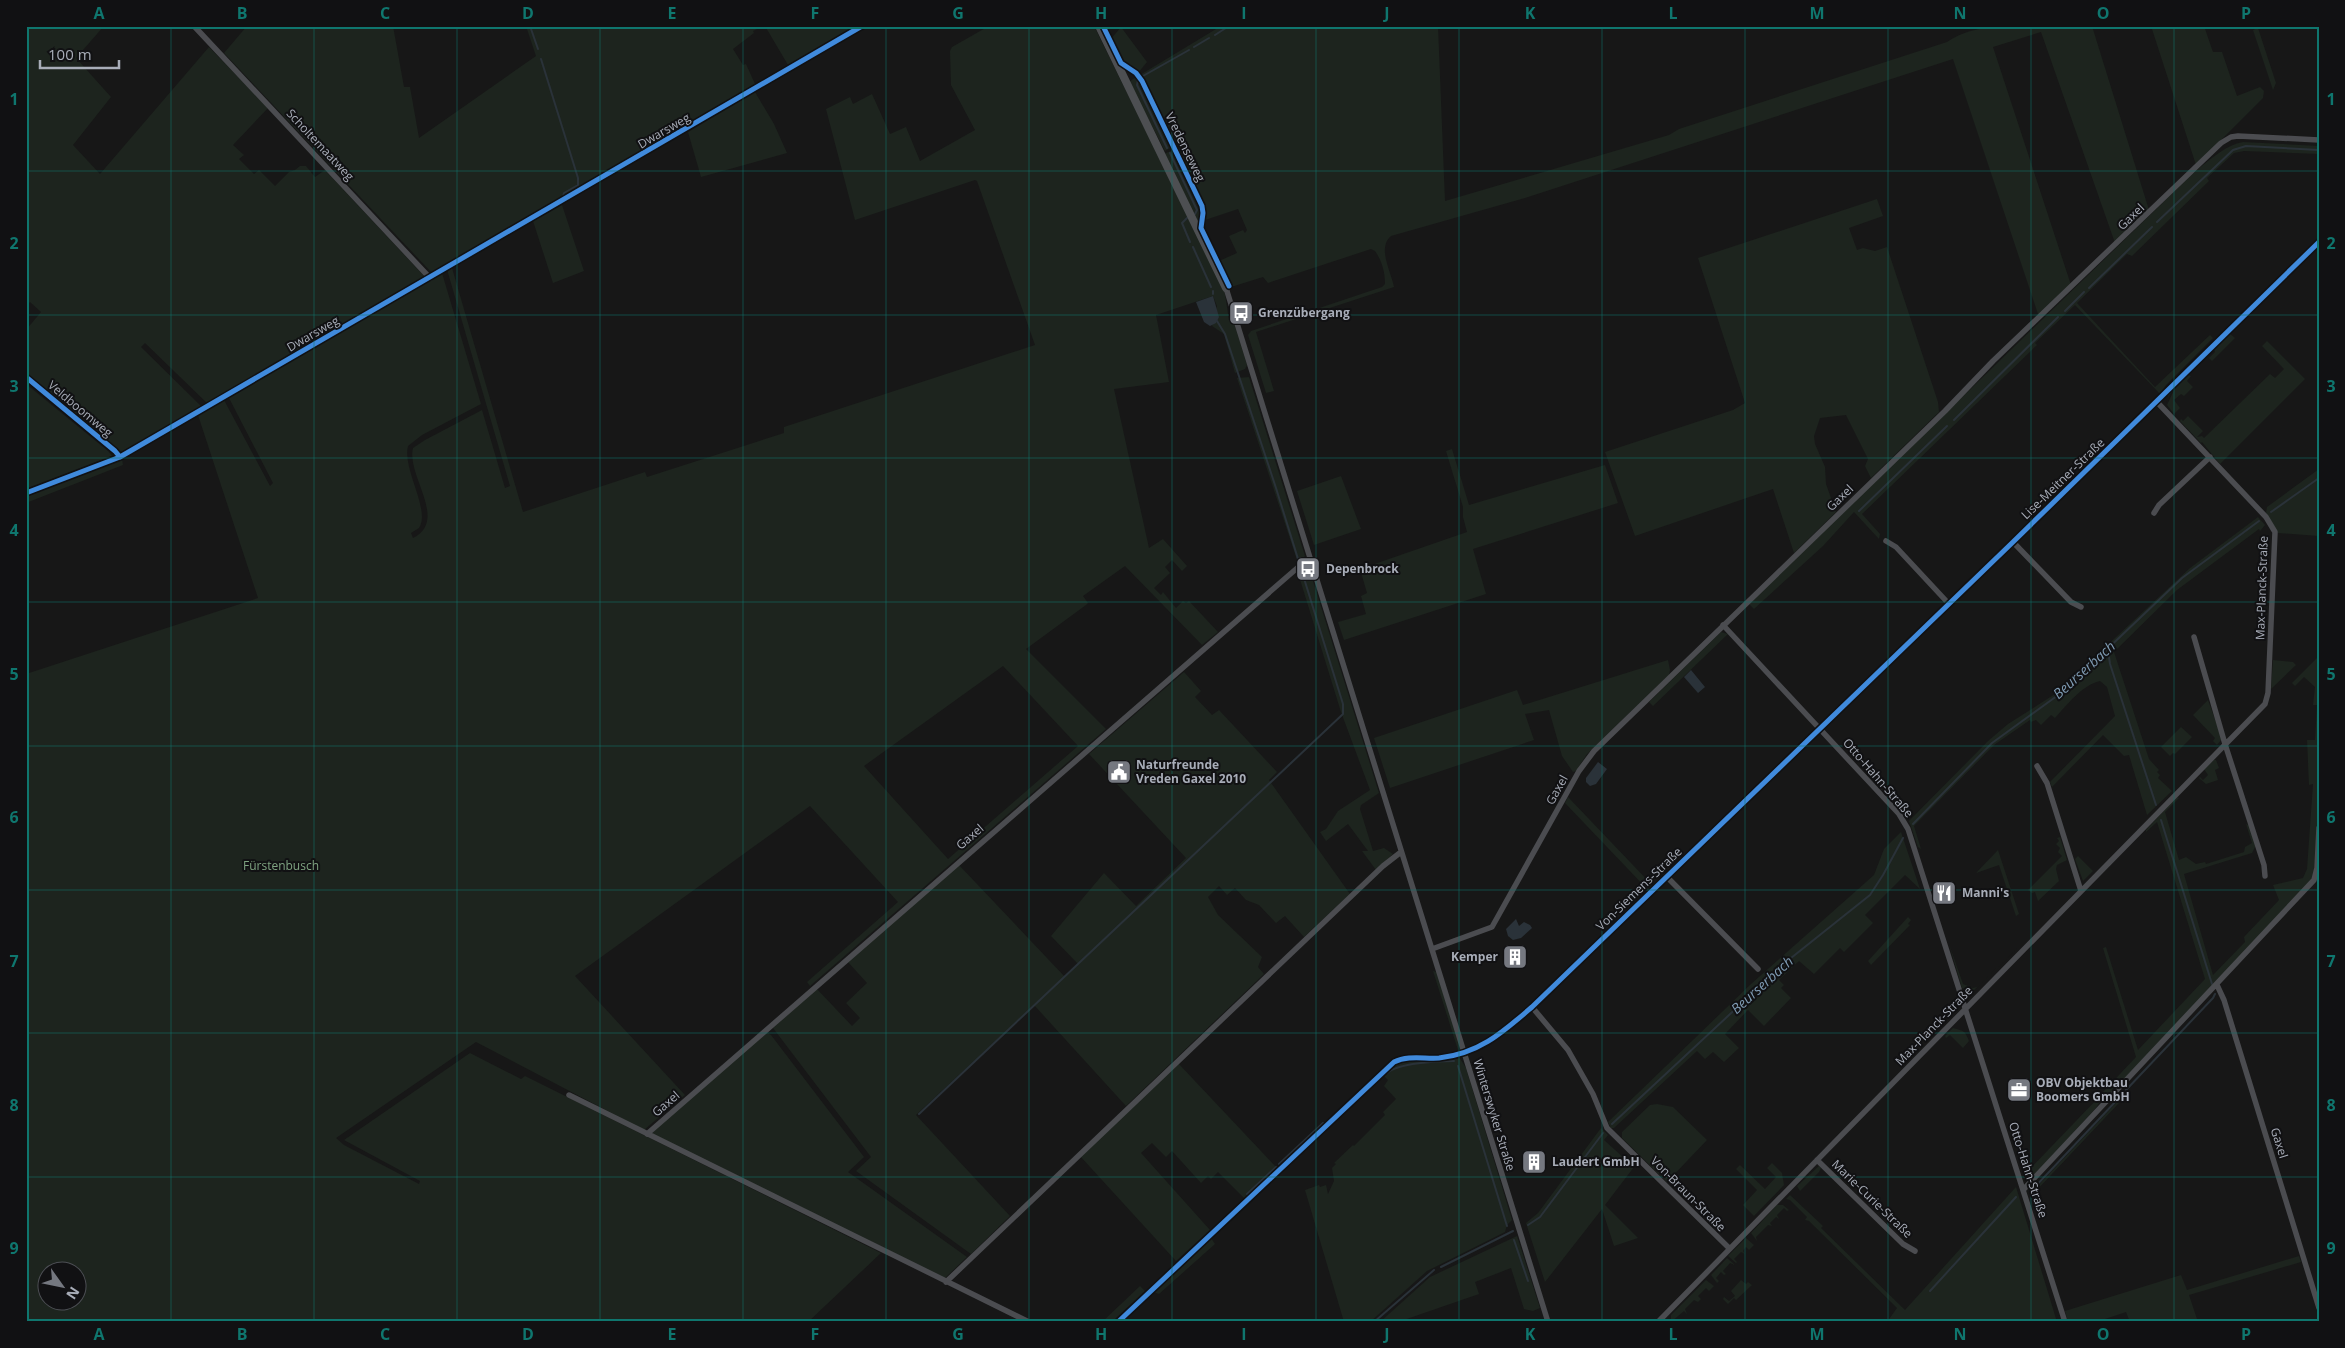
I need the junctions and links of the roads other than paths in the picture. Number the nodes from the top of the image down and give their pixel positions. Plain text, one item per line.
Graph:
1 (194, 26) edge
2 (862, 26) edge
3 (1099, 26) edge
4 (2319, 140) edge
5 (2319, 242) edge
6 (430, 278) junction
7 (1226, 288) joint
8 (26, 377) edge
9 (2157, 402) junction
10 (120, 457) junction
11 (2210, 457) junction
12 (26, 493) edge
13 (2154, 513) dead end
14 (1886, 540) dead end
15 (2013, 542) junction
16 (1311, 560) junction
17 (1949, 604) junction
18 (2081, 606) dead end
19 (1724, 625) junction
20 (2194, 636) dead end
21 (1820, 729) junction
22 (2225, 744) junction
23 (2037, 766) dead end
24 (2319, 828) edge
25 (1402, 852) junction
26 (1666, 876) junction
27 (2264, 876) dead end
28 (2081, 891) junction
29 (1432, 949) junction
30 (1758, 969) dead end
31 (2217, 984) junction
32 (1532, 1007) junction
33 (1966, 1008) junction
34 (1465, 1054) junction
35 (569, 1094) dead end
36 (647, 1134) junction
37 (1817, 1160) junction
38 (2024, 1189) junction
39 (1729, 1248) junction
40 (1915, 1251) dead end
41 (946, 1282) junction
42 (2319, 1308) edge
43 (1029, 1322) edge
44 (1118, 1322) edge
45 (1548, 1322) edge
46 (1658, 1322) edge
47 (2066, 1322) edge

1 - 6 street, Scholtemaatweg
2 - 6 street, Dwarsweg
3 - 7 main road, Vredenseweg
4 - 19 street, Gaxel
5 - 9 street, Lise-Meitner-Straße
6 - 10 street, Dwarsweg
7 - 16 street, Winterswyker Straße
8 - 10 street, Veldboomweg
9 - 11 street, Max-Planck-Straße
9 - 15 street, Lise-Meitner-Straße
10 - 12 street, Dwarsweg
11 - 13 street
11 - 22 street, Max-Planck-Straße
14 - 17 street
15 - 17 street, Lise-Meitner-Straße
15 - 18 street
16 - 25 street, Winterswyker Straße
16 - 36 street, Gaxel
17 - 21 street, Lise-Meitner-Straße
19 - 21 street, Otto-Hahn-Straße
19 - 29 street, Gaxel
20 - 22 street
21 - 26 street, Von-Siemens-Straße
21 - 33 street, Otto-Hahn-Straße
22 - 27 street
22 - 28 street, Max-Planck-Straße
23 - 28 street
24 - 31 street
25 - 29 street, Winterswyker Straße
25 - 41 street
26 - 30 street
26 - 32 street, Von-Siemens-Straße
28 - 33 street, Max-Planck-Straße
29 - 34 street, Winterswyker Straße
31 - 38 street
31 - 42 street, Gaxel
32 - 34 street, Von-Siemens-Straße
32 - 39 street, Von-Braun-Straße
33 - 37 street, Max-Planck-Straße
33 - 38 street, Otto-Hahn-Straße
34 - 44 street, Von-Siemens-Straße
34 - 45 street, Winterswyker Straße
35 - 36 street, Gaxel
36 - 41 street, Gaxel
37 - 39 street, Max-Planck-Straße
37 - 40 street, Marie-Curie-Straße
38 - 47 street, Otto-Hahn-Straße
39 - 46 street, Max-Planck-Straße
41 - 43 street, Gaxel

